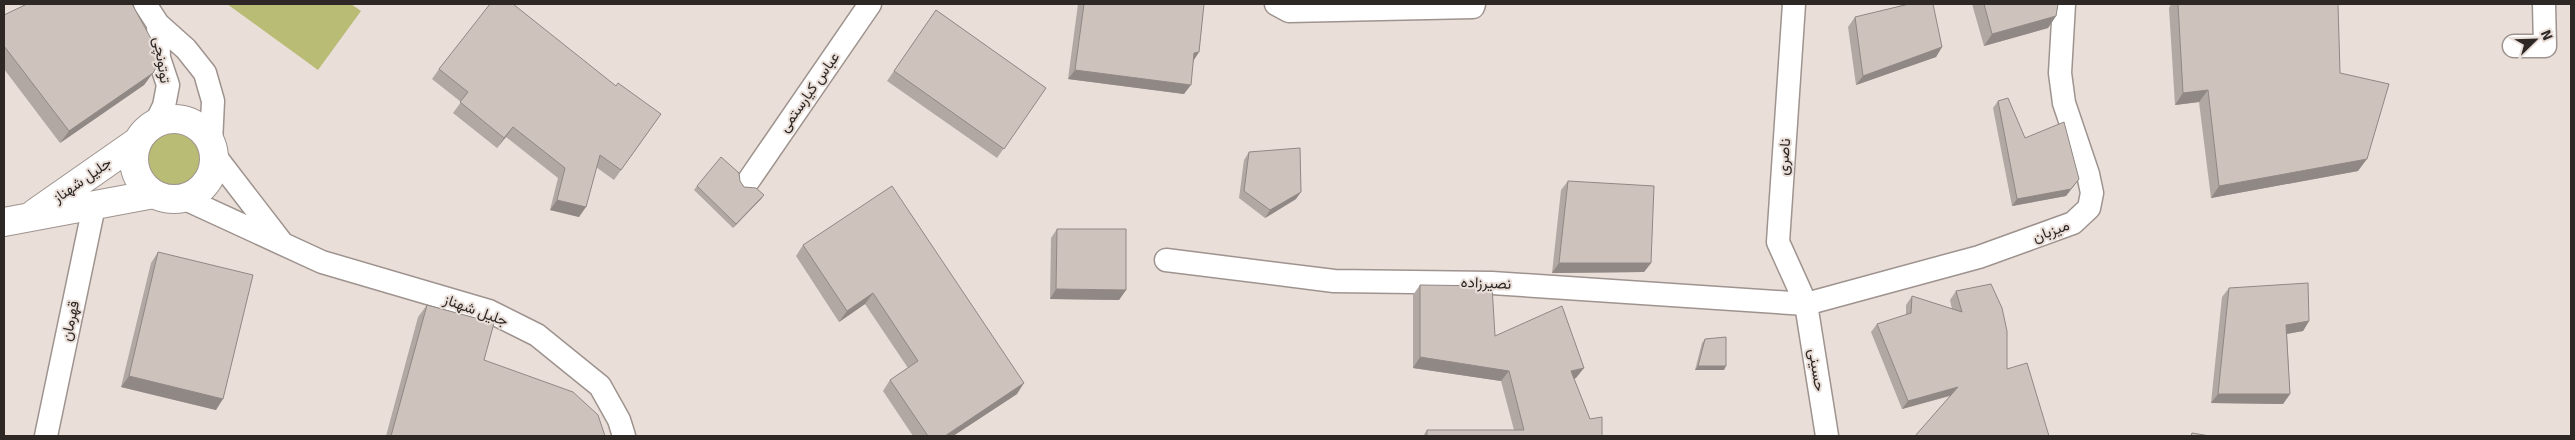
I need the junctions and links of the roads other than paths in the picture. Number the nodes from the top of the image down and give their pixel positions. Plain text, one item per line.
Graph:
1 (145, 4) edge
2 (870, 4) edge
3 (1276, 4) edge
4 (1474, 4) edge
5 (1794, 4) edge
6 (2064, 4) edge
7 (2544, 4) edge
8 (158, 24) junction
9 (2514, 46) dead end
10 (146, 132) junction
11 (213, 150) junction
12 (748, 180) dead end
13 (154, 194) junction
14 (183, 198) junction
15 (94, 206) junction
16 (15, 221) edge
17 (284, 246) junction
18 (1166, 260) dead end
19 (1806, 304) junction
20 (46, 436) edge
21 (624, 436) edge
22 (1827, 436) edge

1 - 8 street
2 - 12 street, عباس کیارستمی
3 - 4 street
5 - 19 street, ناصری
6 - 19 street, میزبان
7 - 9 street
8 - 10 street, توتونچی
8 - 11 street
10 - 11 street
10 - 13 street
10 - 16 street, جلیل شهناز
11 - 14 street
11 - 17 street, جلیل شهناز
13 - 14 street
13 - 15 street, جلیل شهناز
14 - 17 street, جلیل شهناز
15 - 16 street, جلیل شهناز
15 - 20 street, قهرمان
17 - 21 street, جلیل شهناز
18 - 19 street, نصیرزاده
19 - 22 street, حسینی

